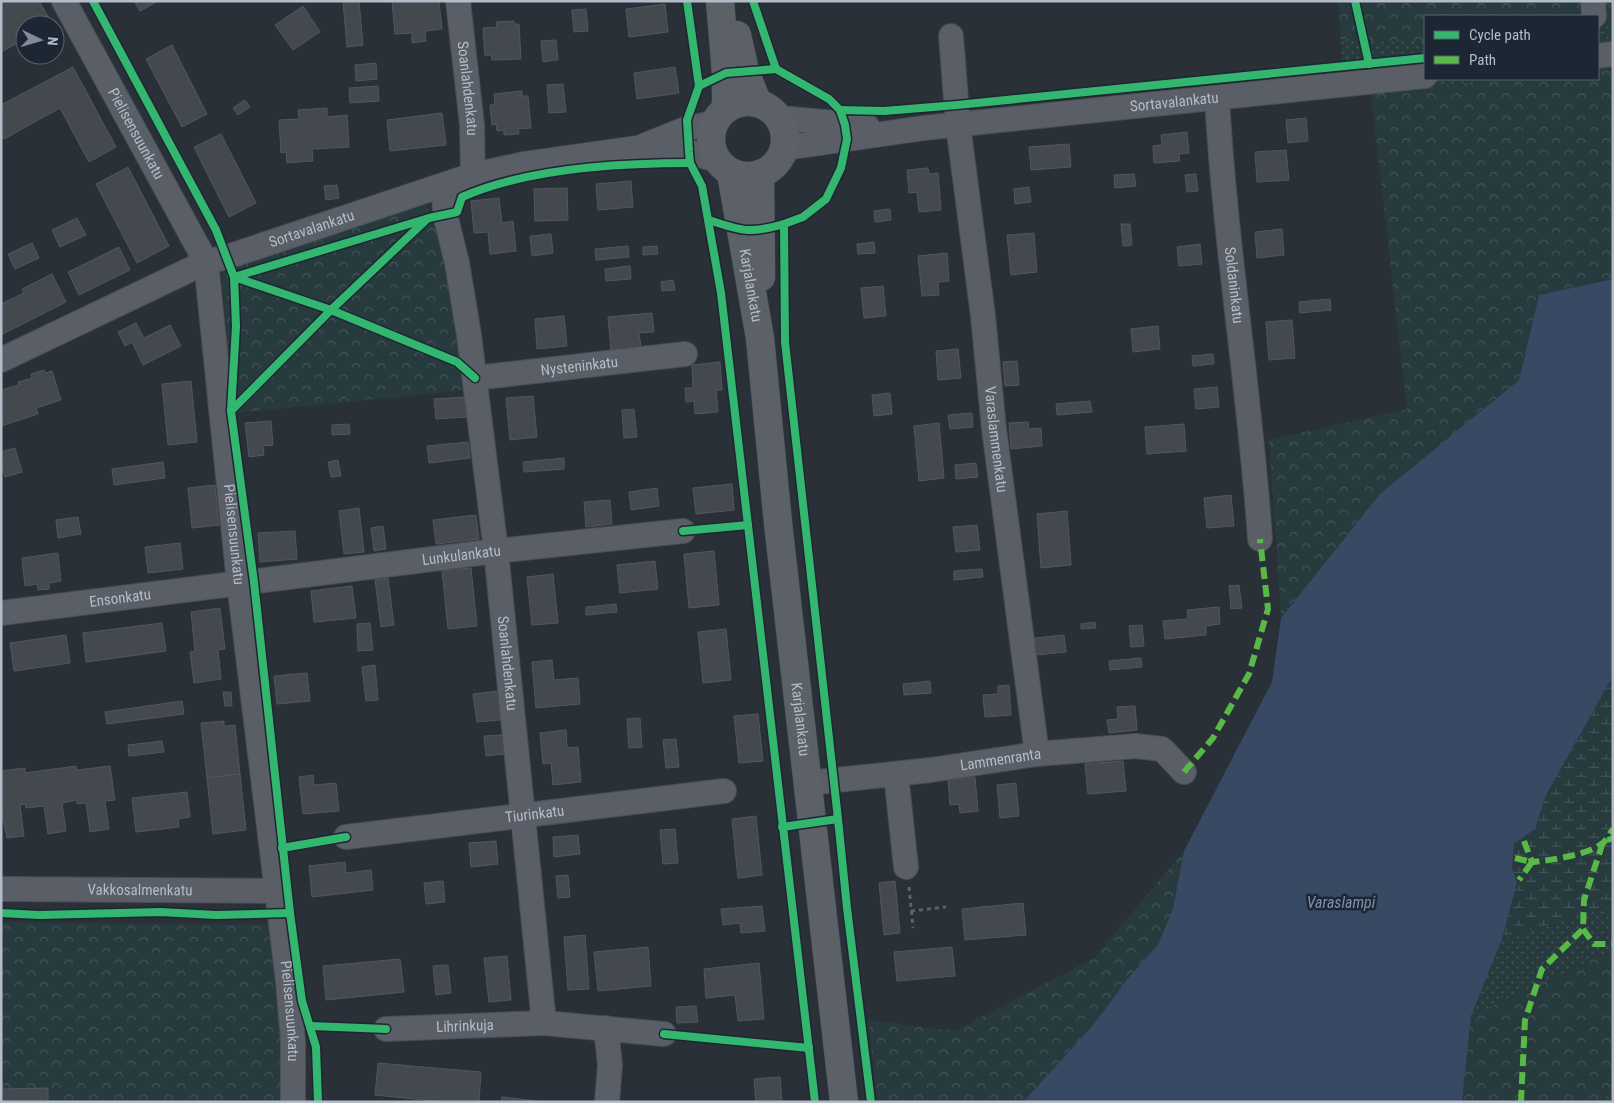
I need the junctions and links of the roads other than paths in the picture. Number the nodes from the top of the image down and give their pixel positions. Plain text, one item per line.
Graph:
1 (64, 1) edge
2 (458, 1) edge
3 (720, 1) edge
4 (728, 1) edge
5 (1593, 1) edge
6 (1594, 15) edge
7 (951, 36) dead end
8 (1613, 54) edge
9 (1599, 56) edge
10 (1424, 76) edge
11 (1217, 98) junction
12 (757, 102) junction
13 (720, 116) junction
14 (780, 118) junction
15 (958, 125) junction
16 (924, 128) junction
17 (637, 148) junction
18 (785, 148) junction
19 (724, 166) junction
20 (760, 174) junction
21 (473, 175) junction
22 (444, 186) junction
23 (206, 262) junction
24 (760, 338) junction
25 (685, 354) dead end
26 (1, 360) edge
27 (474, 378) junction
28 (683, 531) dead end
29 (1260, 539) dead end
30 (496, 552) junction
31 (239, 583) junction
32 (1, 613) edge
33 (1037, 754) junction
34 (1184, 772) dead end
35 (896, 774) junction
36 (808, 782) junction
37 (724, 791) dead end
38 (523, 816) junction
39 (346, 837) dead end
40 (906, 866) road end
41 (1, 890) edge
42 (278, 891) junction
43 (544, 1024) junction
44 (606, 1028) junction
45 (386, 1029) dead end
46 (664, 1034) dead end
47 (292, 1102) edge
48 (607, 1102) edge
49 (844, 1102) edge

1 - 23 street, Pielisensuunkatu
2 - 21 street, Soanlahdenkatu
3 - 13 main road
4 - 12 main road
5 - 6 street
7 - 15 street, Varaslammenkatu
8 - 9 street
10 - 11 street, Sortavalankatu
11 - 15 street, Sortavalankatu
11 - 29 street, Soldaninkatu
12 - 13 main road
12 - 14 main road
13 - 17 street, Sortavalankatu
13 - 19 main road
14 - 16 street, Sortavalankatu
14 - 18 main road
15 - 16 street, Sortavalankatu
15 - 33 street, Varaslammenkatu
16 - 18 street, Sortavalankatu
17 - 19 street, Sortavalankatu
17 - 21 street, Sortavalankatu
18 - 20 main road
19 - 20 main road
19 - 24 main road, Karjalankatu
20 - 24 main road, Karjalankatu
21 - 22 street, Sortavalankatu
22 - 23 street, Sortavalankatu
22 - 27 street, Soanlahdenkatu
23 - 26 street, Sortavalankatu
23 - 31 street, Pielisensuunkatu
24 - 36 main road, Karjalankatu
25 - 27 street, Nysteninkatu
27 - 30 street, Soanlahdenkatu
28 - 30 street, Lunkulankatu
30 - 31 street, Lunkulankatu
30 - 38 street, Soanlahdenkatu
31 - 32 street, Ensonkatu
31 - 42 street, Pielisensuunkatu
33 - 34 street, Lammenranta
33 - 35 street, Lammenranta
35 - 36 street, Lammenranta
35 - 40 street
36 - 49 main road, Karjalankatu
37 - 38 street, Tiurinkatu
38 - 39 street, Tiurinkatu
38 - 43 street, Soanlahdenkatu
41 - 42 street, Vakkosalmenkatu
42 - 47 street, Pielisensuunkatu
43 - 44 street
43 - 45 street, Lihrinkuja
44 - 46 street
44 - 48 street

